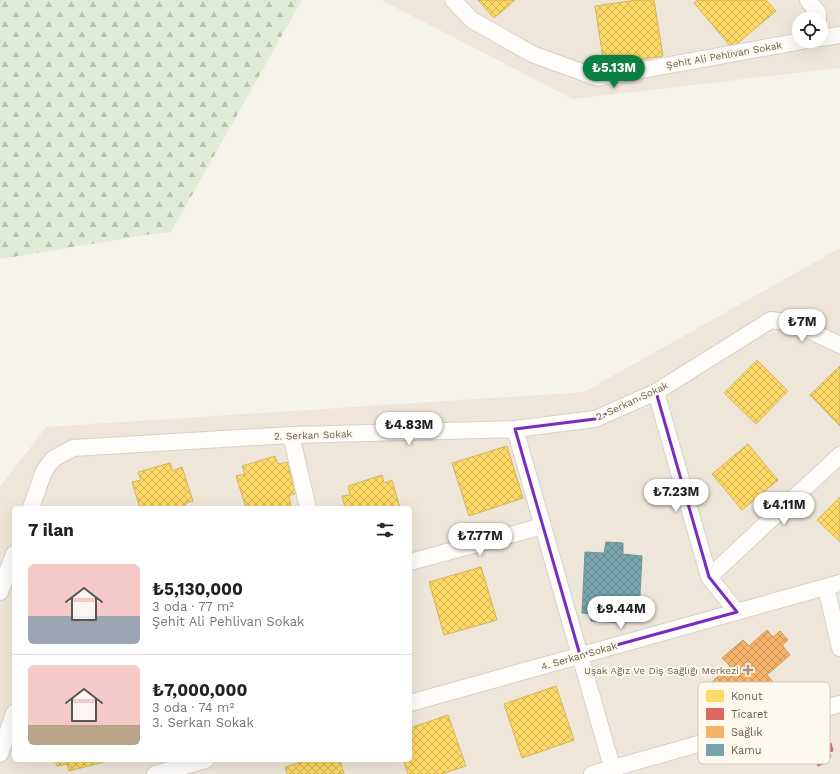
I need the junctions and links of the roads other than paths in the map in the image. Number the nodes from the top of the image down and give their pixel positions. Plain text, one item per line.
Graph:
1 (453, 0) edge
2 (808, 0) edge
3 (817, 12) edge
4 (840, 35) edge
5 (828, 37) edge
6 (792, 43) edge
7 (840, 345) edge
8 (656, 392) junction
9 (515, 429) junction
10 (291, 435) junction
11 (840, 455) edge
12 (32, 506) edge
13 (308, 506) edge
14 (543, 526) junction
15 (12, 559) edge
16 (412, 561) edge
17 (709, 577) junction
18 (833, 585) edge
19 (0, 592) edge
20 (737, 612) junction
21 (840, 648) edge
22 (580, 656) junction
23 (412, 702) edge
24 (840, 704) edge
25 (830, 707) edge
26 (12, 719) edge
27 (698, 746) edge
28 (0, 754) edge
29 (181, 763) edge
30 (614, 771) edge
31 (155, 774) edge
32 (592, 774) edge

1 - 6 street, Şehit Ali Pehlivan Sokak
2 - 3 street
4 - 5 street
7 - 8 street, 2. Serkan Sokak
8 - 9 street, 2. Serkan Sokak
8 - 17 street
9 - 10 street, 2. Serkan Sokak
9 - 14 street
10 - 12 street, 2. Serkan Sokak
10 - 13 street
11 - 17 street
14 - 16 street
14 - 22 street
15 - 19 street
17 - 20 street
18 - 20 street, 4. Serkan Sokak
18 - 21 street
20 - 22 street, 4. Serkan Sokak
22 - 23 street, 4. Serkan Sokak
22 - 30 street
24 - 25 street
26 - 28 street
27 - 30 street
29 - 31 street
30 - 32 street

